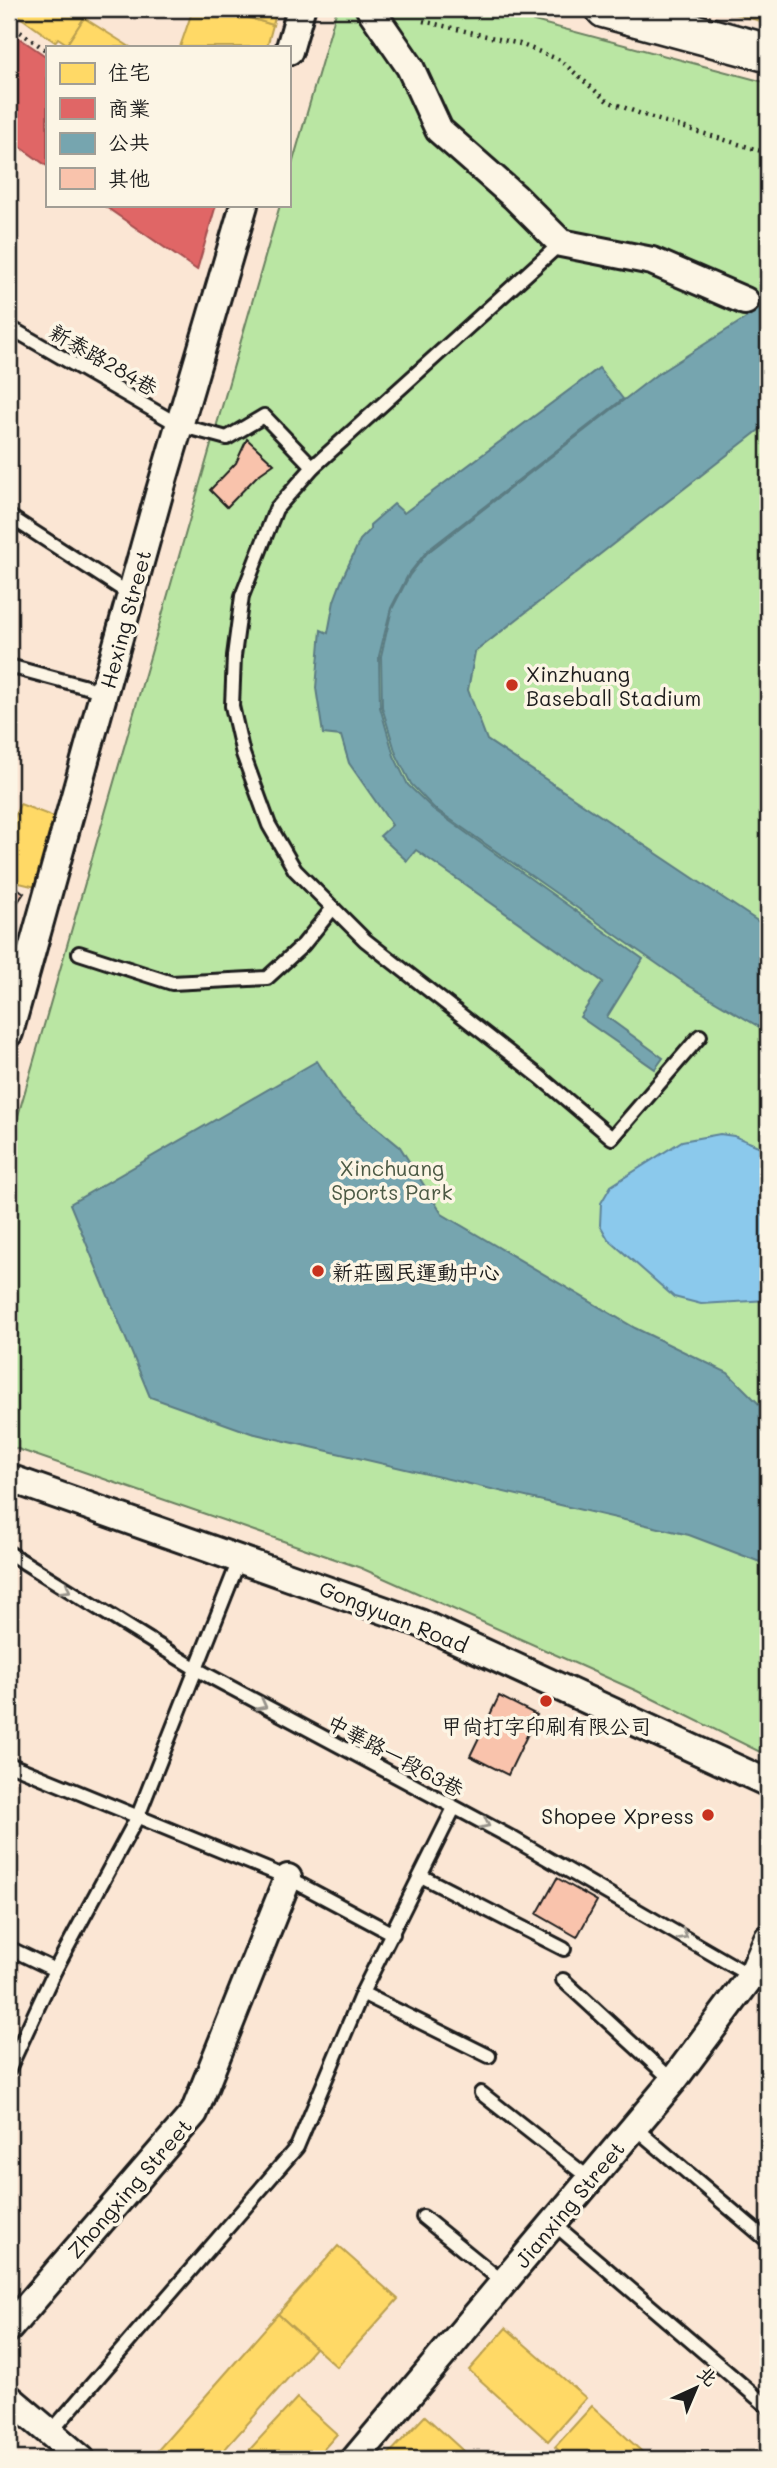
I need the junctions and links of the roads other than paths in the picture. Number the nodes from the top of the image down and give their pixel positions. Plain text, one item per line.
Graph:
1 (301, 9) edge
2 (370, 9) edge
3 (605, 9) edge
4 (290, 48) edge
5 (768, 53) edge
6 (244, 206) edge
7 (561, 243) junction
8 (745, 301) dead end
9 (9, 327) edge
10 (179, 425) junction
11 (313, 467) junction
12 (9, 516) edge
13 (131, 595) junction
14 (9, 666) edge
15 (105, 692) junction
16 (333, 908) junction
17 (79, 953) dead end
18 (9, 1033) edge
19 (700, 1036) dead end
20 (9, 1478) edge
21 (9, 1553) edge
22 (240, 1558) junction
23 (198, 1670) junction
24 (9, 1764) edge
25 (768, 1783) edge
26 (454, 1808) junction
27 (138, 1816) junction
28 (421, 1876) junction
29 (288, 1878) junction
30 (393, 1934) junction
31 (768, 1938) edge
32 (9, 1948) edge
33 (564, 1949) dead end
34 (55, 1970) junction
35 (563, 1980) dead end
36 (760, 1980) edge
37 (362, 1993) junction
38 (489, 2056) dead end
39 (9, 2069) edge
40 (673, 2081) junction
41 (481, 2092) dead end
42 (634, 2127) junction
43 (590, 2179) junction
44 (423, 2217) dead end
45 (553, 2223) junction
46 (768, 2241) edge
47 (503, 2282) junction
48 (9, 2328) edge
49 (9, 2398) edge
50 (768, 2407) edge
51 (50, 2433) junction
52 (81, 2459) edge
53 (355, 2459) edge

1 - 4 street
2 - 7 street
3 - 5 street
6 - 10 street, Hexing Street
7 - 8 street
7 - 11 lane
9 - 10 lane, 新泰路284巷
10 - 11 lane, 新泰路284巷
10 - 13 street, Hexing Street
11 - 16 lane
12 - 13 lane
13 - 15 street, Hexing Street
14 - 15 lane
15 - 18 street, Hexing Street
16 - 17 lane
16 - 19 lane
20 - 22 street, Gongyuan Road
21 -> 23 lane, 中華路一段63巷
22 - 23 lane
22 - 25 street, Gongyuan Road
23 -> 26 lane, 中華路一段63巷
23 - 27 lane
24 - 27 lane
26 - 28 lane
26 -> 36 lane, 中華路一段63巷
27 - 29 lane
27 - 34 lane
28 - 30 lane
28 - 33 lane
29 - 30 lane
29 - 48 street, Zhongxing Street
30 - 37 lane
31 - 36 street, Jianxing Street
32 - 34 lane
34 - 39 lane
35 - 40 lane
36 - 40 street, Jianxing Street
37 - 38 lane
37 - 51 lane
40 - 42 street, Jianxing Street
41 - 43 lane
42 - 43 street, Jianxing Street
42 - 46 lane
43 - 45 street, Jianxing Street
44 - 47 lane
45 - 47 street, Jianxing Street
45 - 50 lane
47 - 53 street, Jianxing Street
49 - 51 street
51 - 52 street

